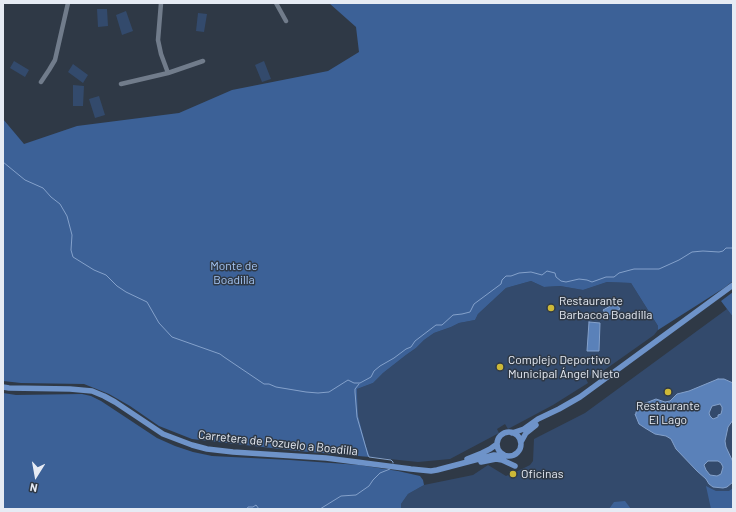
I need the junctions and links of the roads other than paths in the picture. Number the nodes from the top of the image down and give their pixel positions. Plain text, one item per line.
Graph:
1 (68, 3) edge
2 (160, 3) edge
3 (276, 3) edge
4 (286, 21) dead end
5 (203, 61) dead end
6 (168, 73) junction
7 (41, 82) dead end
8 (121, 84) dead end
9 (733, 286) edge
10 (3, 387) edge
11 (559, 409) junction
12 (512, 433) junction
13 (521, 442) junction
14 (497, 444) junction
15 (506, 456) junction
16 (515, 466) dead end
17 (421, 470) junction
18 (438, 470) junction

1 - 7 street
2 - 6 street
3 - 4 street
5 - 6 street
6 - 8 street
9 - 11 main road
10 - 17 main road, Carretera de Pozuelo a Boadilla
11 - 12 main road
11 - 13 main road
12 - 13 main road
12 - 14 main road
13 - 15 main road
14 - 15 main road
14 - 17 main road, Carretera de Pozuelo a Boadilla
15 - 18 main road, Carretera de Pozuelo a Boadilla
16 - 18 main road
17 - 18 main road, Carretera de Pozuelo a Boadilla

